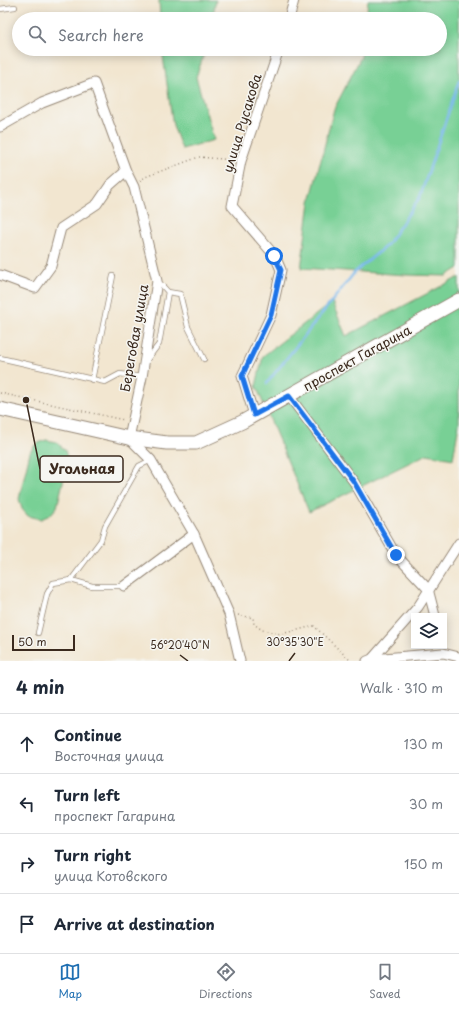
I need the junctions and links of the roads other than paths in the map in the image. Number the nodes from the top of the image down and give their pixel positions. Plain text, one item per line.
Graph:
1 (294, 0) edge
2 (15, 7) dead end
3 (0, 9) edge
4 (290, 12) edge
5 (277, 56) edge
6 (0, 127) edge
7 (126, 171) junction
8 (0, 275) edge
9 (112, 276) dead end
10 (157, 281) junction
11 (168, 292) junction
12 (459, 300) edge
13 (0, 358) edge
14 (204, 359) dead end
15 (144, 364) junction
16 (142, 377) junction
17 (92, 380) junction
18 (289, 396) junction
19 (0, 409) edge
20 (254, 415) junction
21 (129, 438) junction
22 (151, 460) junction
23 (194, 534) junction
24 (459, 543) edge
25 (71, 580) junction
26 (124, 586) joint
27 (428, 590) junction
28 (433, 613) edge
29 (38, 633) dead end
30 (442, 650) edge
31 (459, 657) edge
32 (405, 659) edge
33 (370, 660) edge
34 (240, 661) edge

1 - 4 street
2 - 3 lane
5 - 20 street, улица Русакова
6 - 7 street, Береговая улица
7 - 8 street
7 - 10 street, Береговая улица
9 - 17 lane
10 - 11 lane
10 - 15 street, Береговая улица
11 - 14 lane
11 - 15 lane
12 - 18 main road, проспект Гагарина
13 - 17 lane
15 - 16 street, Береговая улица
16 - 17 lane
16 - 21 street, Береговая улица
18 - 20 main road, проспект Гагарина
18 - 27 street
19 - 21 main road, проспект Гагарина
20 - 21 main road, проспект Гагарина
21 - 22 street
22 - 23 street
22 - 25 lane
23 - 26 street
23 - 34 street
24 - 27 street
25 - 26 lane
25 - 29 lane
27 - 28 street
27 - 33 street
30 - 31 street
30 - 32 street
32 - 33 street

